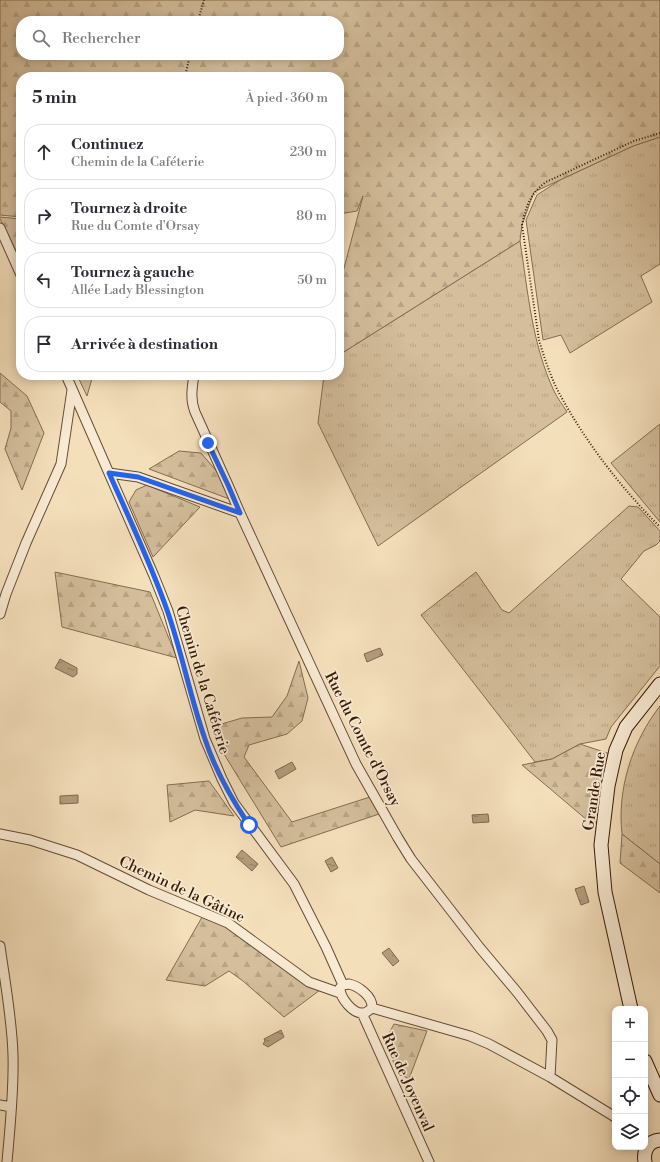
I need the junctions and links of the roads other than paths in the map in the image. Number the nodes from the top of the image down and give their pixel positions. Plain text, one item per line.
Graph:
1 (0, 228) edge
2 (16, 264) edge
3 (68, 380) edge
4 (193, 380) edge
5 (72, 390) junction
6 (109, 473) junction
7 (240, 513) junction
8 (0, 614) edge
9 (660, 684) edge
10 (0, 834) edge
11 (0, 946) edge
12 (341, 989) junction
13 (630, 1006) edge
14 (372, 1008) junction
15 (362, 1013) junction
16 (648, 1068) edge
17 (550, 1077) junction
18 (660, 1095) edge
19 (0, 1104) edge
20 (11, 1107) junction
21 (612, 1115) edge
22 (652, 1140) edge
23 (7, 1162) edge
24 (429, 1162) edge
25 (645, 1162) edge

1 - 2 street
3 - 5 street, Chemin de la Caféterie
4 - 7 street, Rue du Comte d'Orsay
5 - 6 street, Chemin de la Caféterie
5 - 8 street
6 - 7 street
6 - 12 street, Chemin de la Caféterie
7 - 17 street, Rue du Comte d'Orsay
9 - 13 street, Grande Rue
10 - 12 street, Chemin de la Gâtine
11 - 20 street
12 - 14 street, Chemin de la Gâtine
12 - 15 street, Chemin de la Caféterie
14 - 15 street
14 - 17 street
15 - 24 street, Rue de Joyenval
16 - 18 street
17 - 21 street
19 - 20 street
20 - 23 street
22 - 25 street

